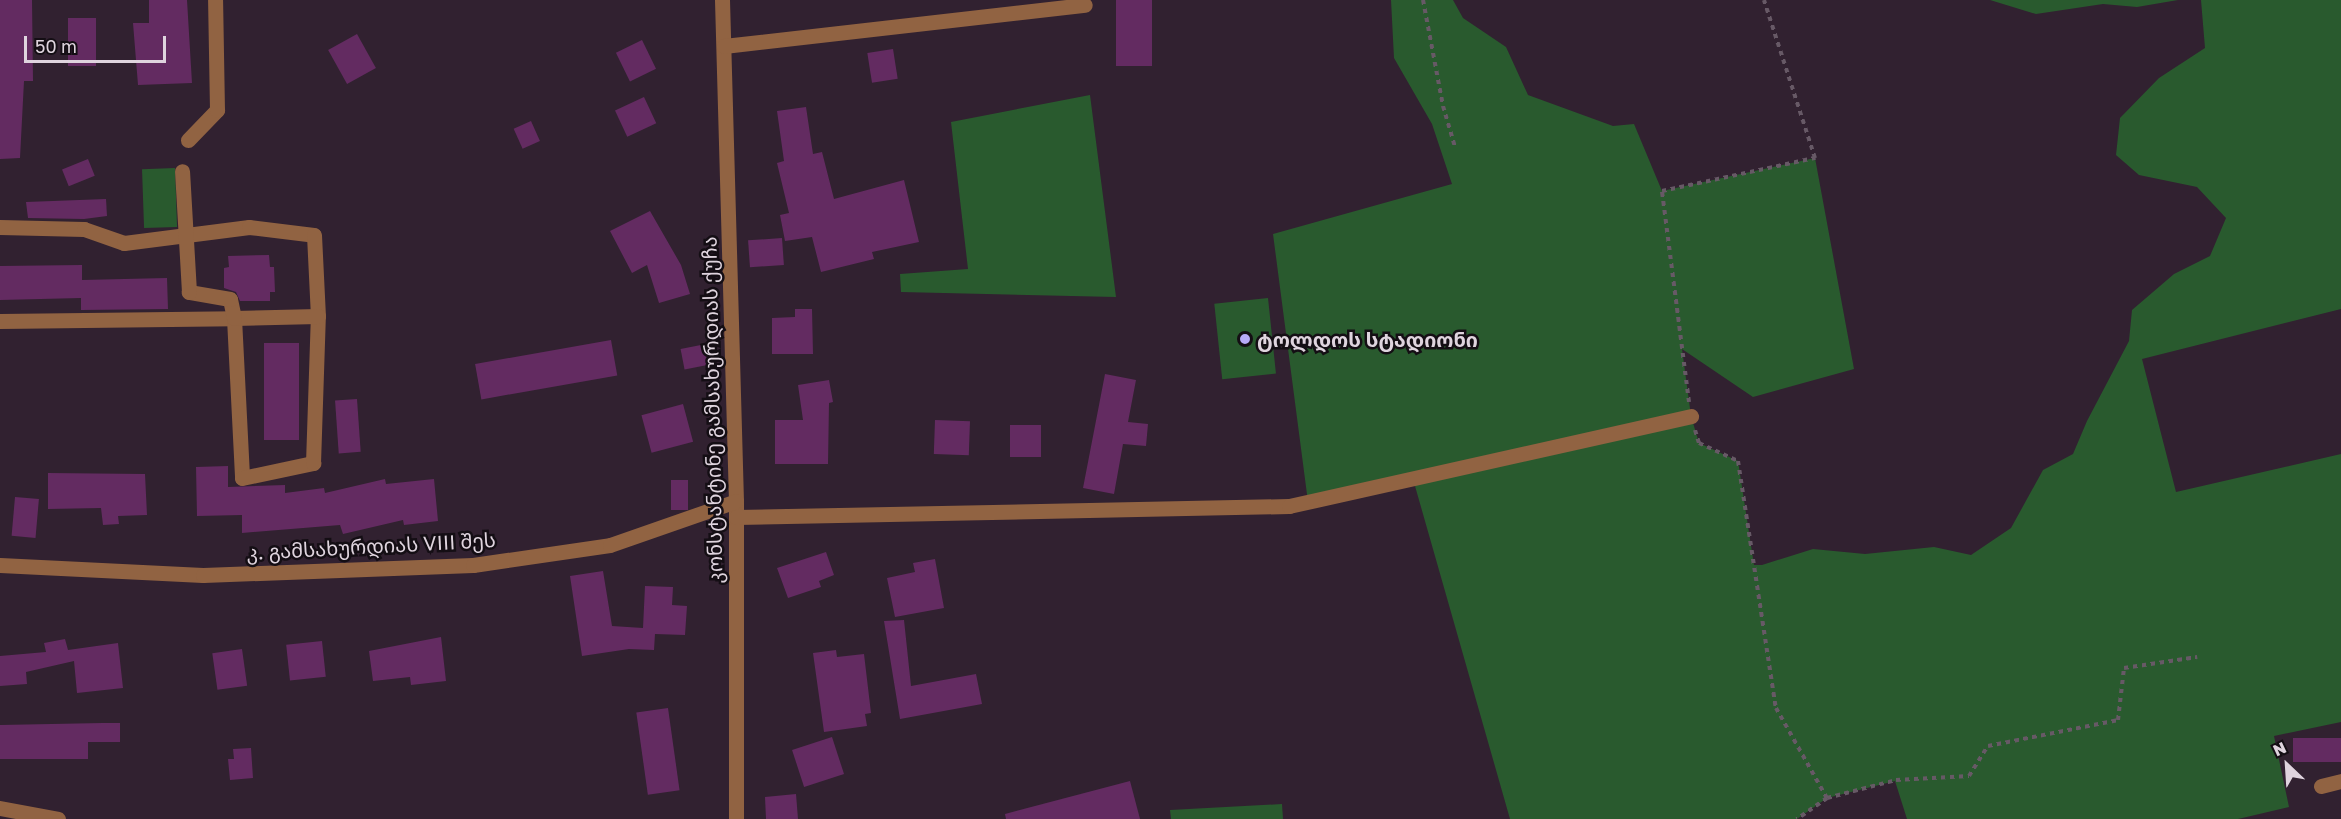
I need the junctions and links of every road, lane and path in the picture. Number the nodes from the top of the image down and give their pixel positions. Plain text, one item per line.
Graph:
1 (216, 0) edge
2 (722, 0) edge
3 (1423, 0) edge
4 (1764, 0) edge
5 (1085, 5) dead end
6 (724, 46) junction
7 (188, 140) dead end
8 (1455, 147) dead end
9 (182, 171) dead end
10 (0, 227) edge
11 (188, 232) junction
12 (318, 316) junction
13 (234, 318) junction
14 (0, 321) edge
15 (1691, 416) junction
16 (736, 501) junction
17 (736, 517) junction
18 (0, 565) edge
19 (2197, 657) dead end
20 (2341, 781) edge
21 (2320, 786) dead end
22 (1827, 798) junction
23 (0, 808) edge
24 (58, 819) edge
25 (736, 819) edge
26 (1797, 819) edge

1 - 7 street
2 - 6 street, კონსტანტინე გამსახურდიას ქუჩა
3 - 8 path
4 - 15 path
5 - 6 street
6 - 16 street, კონსტანტინე გამსახურდიას ქუჩა
9 - 11 street
10 - 11 street
11 - 12 street
11 - 13 street
12 - 13 street
12 - 13 street
13 - 14 street
15 - 17 street
15 - 22 path
16 - 17 street, კონსტანტინე გამსახურდიას ქუჩა
16 - 18 street, კ. გამსახურდიას VIII შეს
17 - 25 street, კონსტანტინე გამსახურდიას ქუჩა
19 - 22 path
20 - 21 street
22 - 26 path
23 - 24 street

